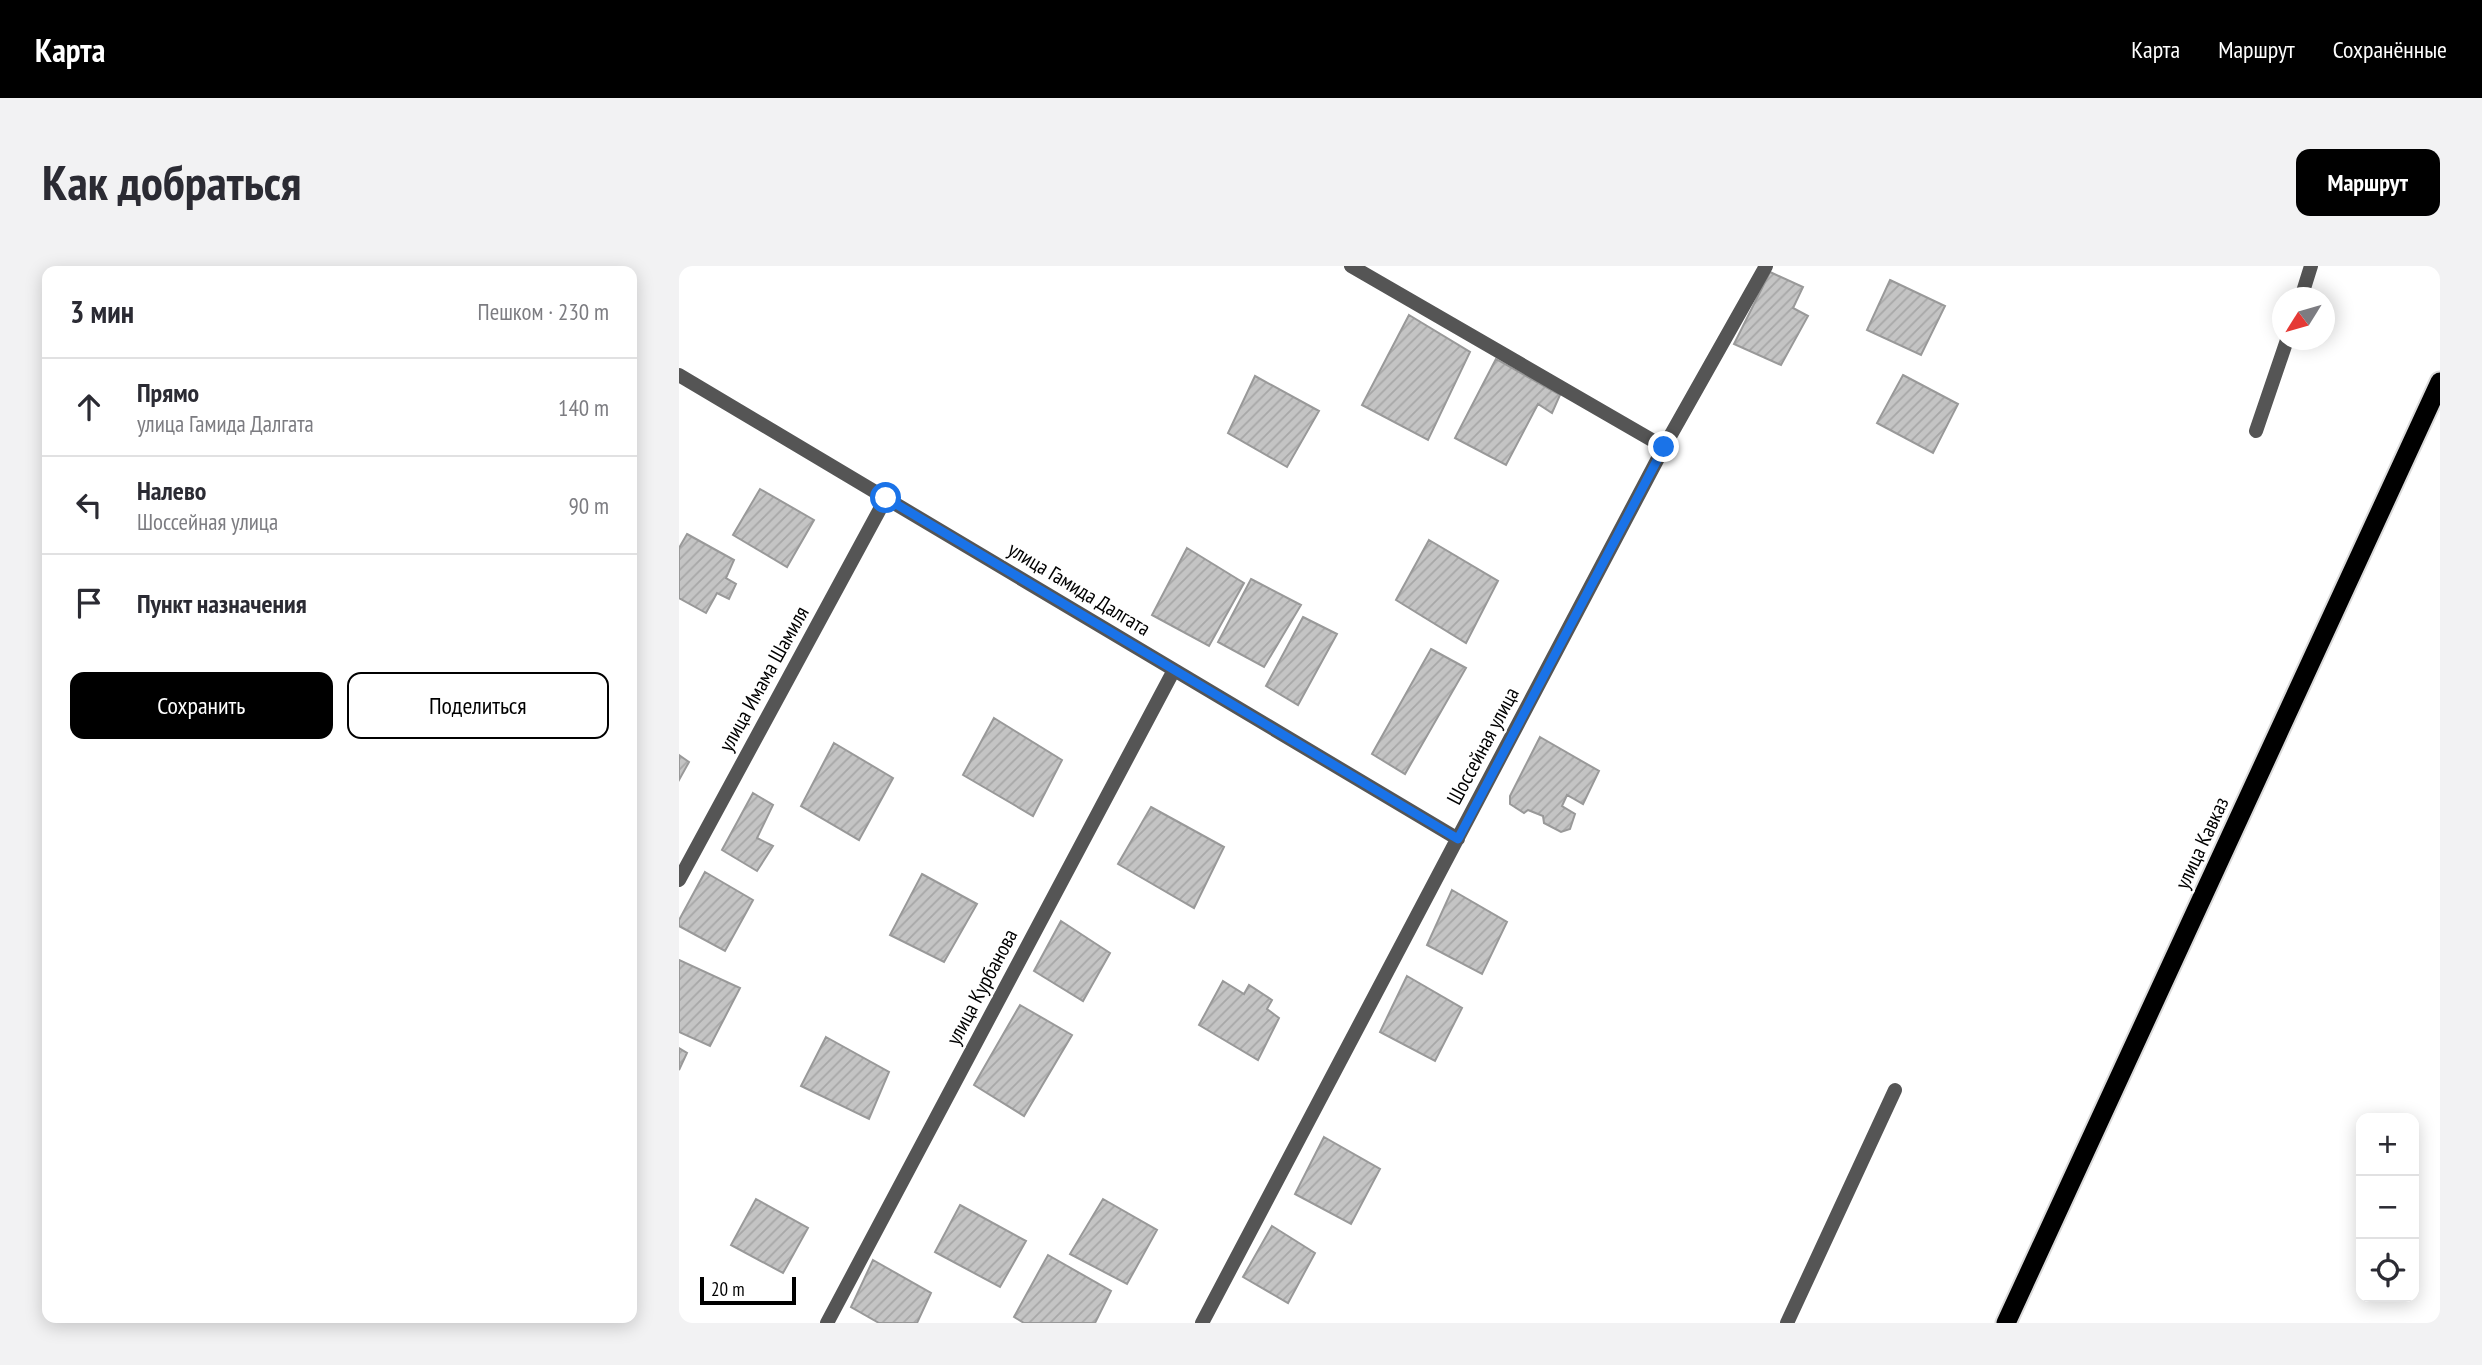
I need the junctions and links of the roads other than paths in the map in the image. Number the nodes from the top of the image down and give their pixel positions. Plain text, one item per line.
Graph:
1 (1351, 266) edge
2 (1766, 266) edge
3 (2311, 266) edge
4 (2304, 287) edge
5 (2284, 350) edge
6 (679, 375) edge
7 (2440, 382) edge
8 (2256, 431) dead end
9 (1664, 447) junction
10 (886, 498) junction
11 (1174, 670) junction
12 (1458, 839) junction
13 (679, 880) edge
14 (1895, 1090) dead end
15 (827, 1323) edge
16 (1202, 1323) edge
17 (1787, 1323) edge
18 (2006, 1323) edge

1 - 9 street
2 - 9 street, Шоссейная улица
3 - 4 street
5 - 8 street
6 - 10 street, улица Гамида Далгата
7 - 18 highway, улица Кавказ
9 - 12 street, Шоссейная улица
10 - 11 street, улица Гамида Далгата
10 - 13 street, улица Имама Шамиля
11 - 12 street, улица Гамида Далгата
11 - 15 street, улица Курбанова
12 - 16 street, Шоссейная улица
14 - 17 street

